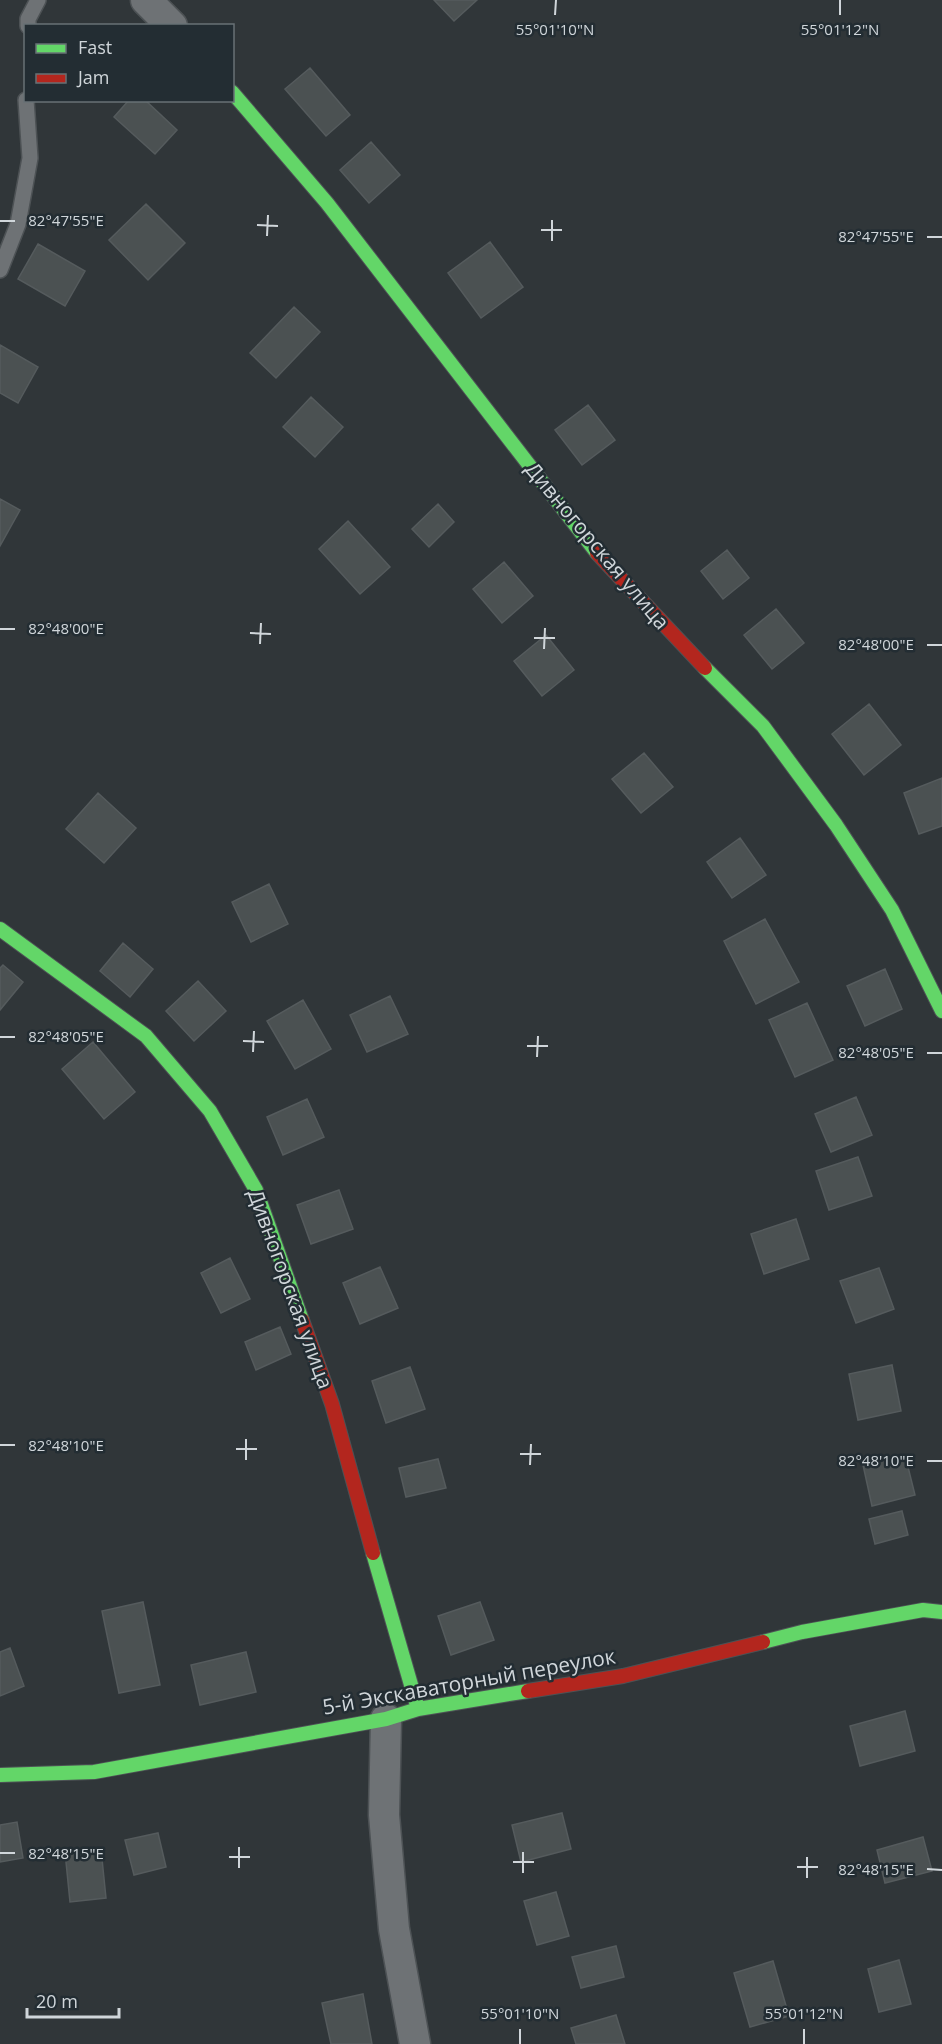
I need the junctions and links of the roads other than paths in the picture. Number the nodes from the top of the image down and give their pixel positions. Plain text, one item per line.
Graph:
1 (38, 0) edge
2 (146, 0) edge
3 (28, 24) edge
4 (170, 24) edge
5 (234, 94) edge
6 (26, 102) edge
7 (0, 270) edge
8 (0, 929) edge
9 (942, 1011) edge
10 (942, 1612) edge
11 (418, 1709) junction
12 (386, 1719) junction
13 (0, 1775) edge
14 (415, 2044) edge

1 - 3 lane
2 - 4 street
5 - 9 street, Дивногорская улица
6 - 7 lane
8 - 11 street, Дивногорская улица
10 - 11 street, 5-й Экскаваторный переулок
11 - 12 street, 5-й Экскаваторный переулок
12 - 13 street, 5-й Экскаваторный переулок
12 - 14 street

